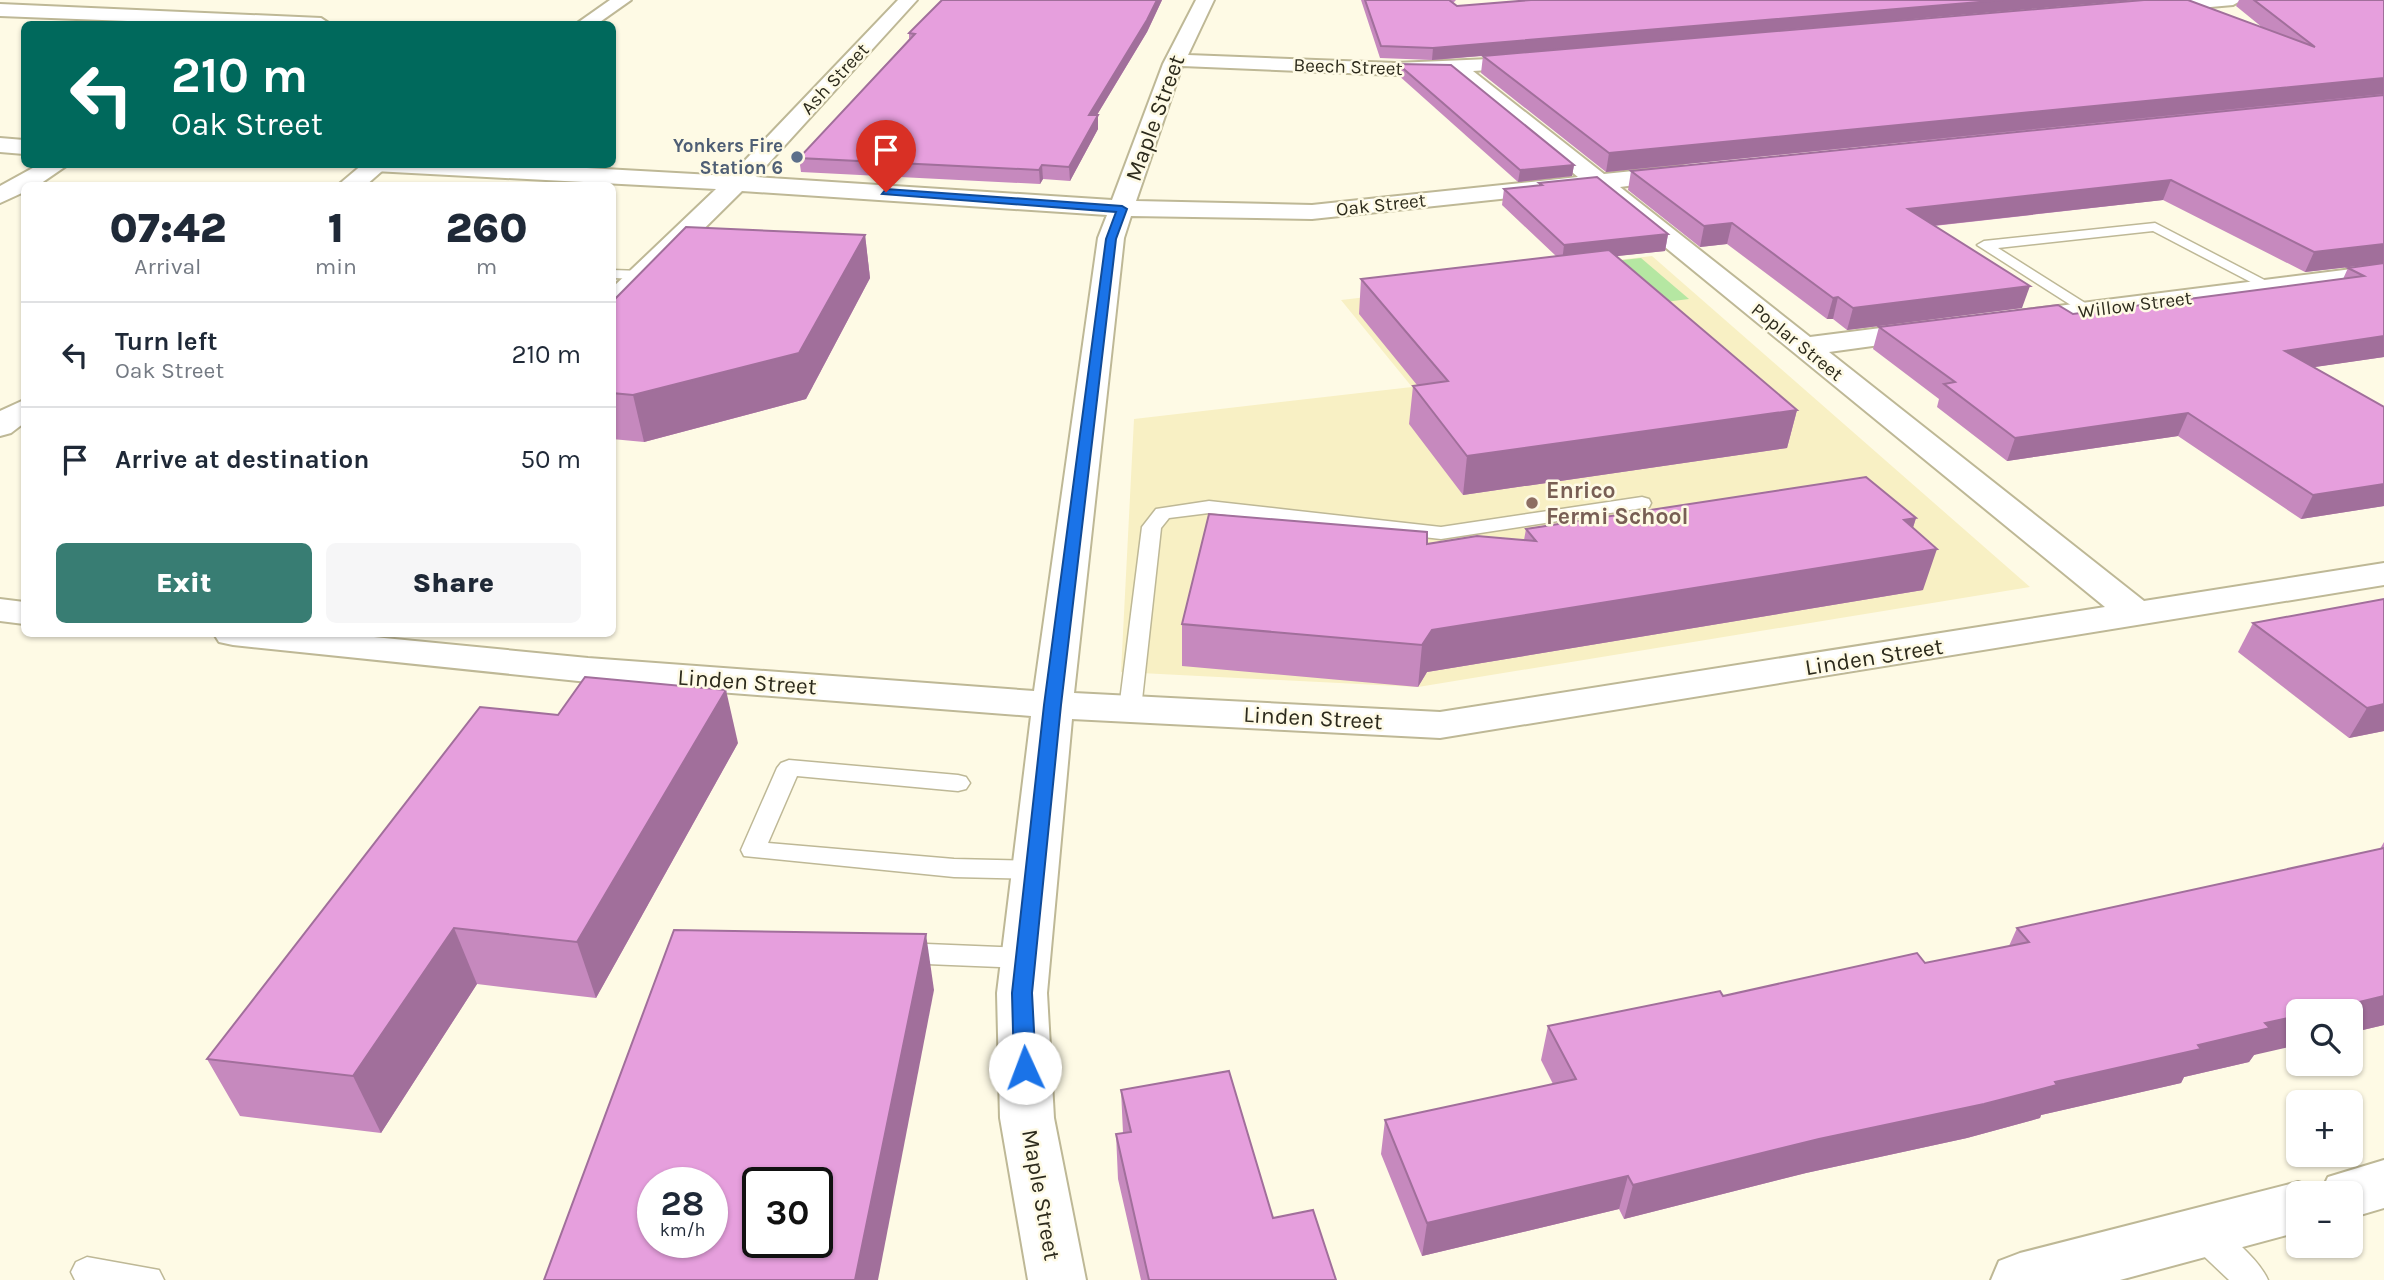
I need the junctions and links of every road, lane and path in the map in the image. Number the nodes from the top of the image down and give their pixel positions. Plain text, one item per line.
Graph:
1 (622, 0) edge
2 (908, 0) edge
3 (1205, 0) edge
4 (2233, 0) edge
5 (266, 5) dead end
6 (0, 10) edge
7 (2120, 10) edge
8 (233, 20) junction
9 (255, 21) edge
10 (590, 21) edge
11 (1477, 43) edge
12 (1559, 59) edge
13 (1175, 60) junction
14 (1491, 65) junction
15 (1456, 68) junction
16 (0, 145) edge
17 (21, 146) edge
18 (51, 168) edge
19 (373, 168) edge
20 (434, 168) edge
21 (1708, 170) edge
22 (1597, 181) junction
23 (25, 182) edge
24 (354, 182) edge
25 (21, 184) edge
26 (735, 184) junction
27 (0, 196) edge
28 (1122, 209) junction
29 (2384, 273) edge
30 (616, 274) edge
31 (642, 275) junction
32 (2271, 287) junction
33 (616, 300) edge
34 (2088, 310) junction
35 (1993, 323) edge
36 (1952, 328) edge
37 (1802, 347) junction
38 (21, 411) edge
39 (0, 426) edge
40 (1642, 503) dead end
41 (2384, 574) edge
42 (0, 610) edge
43 (21, 613) edge
44 (2138, 615) junction
45 (285, 637) edge
46 (1053, 705) junction
47 (1130, 709) junction
48 (958, 783) dead end
49 (1035, 870) junction
50 (882, 952) edge
51 (1026, 958) junction
52 (2384, 1184) edge
53 (2363, 1190) edge
54 (2286, 1210) edge
55 (2200, 1233) junction
56 (88, 1272) dead end
57 (148, 1280) edge
58 (1057, 1280) edge
59 (2020, 1280) edge
60 (2252, 1280) edge

1 - 10 street
2 - 26 street, Ash Street
3 - 13 street, Maple Street
4 - 7 street
5 - 8 street
6 - 8 street
8 - 9 street
11 - 14 street
12 - 14 street, Beech Street
13 - 15 street, Beech Street
13 - 28 street, Maple Street
14 - 15 street, Beech Street
15 - 22 street, Poplar Street
16 - 17 street
18 - 23 street
19 - 24 street
20 - 26 street, Oak Street
21 - 22 street, Oak Street
22 - 28 street, Oak Street
22 - 37 street, Poplar Street
25 - 27 street
26 - 28 street, Oak Street
26 - 31 street, Ash Street
28 - 46 street, Maple Street
29 - 32 street, Willow Street
30 - 31 lane
31 - 33 street, Ash Street
32 - 34 street, Willow Street
32 - 34 lane
34 - 35 street, Willow Street
36 - 37 street
37 - 44 street, Poplar Street
38 - 39 street
40 - 47 lane
41 - 44 street, Linden Street
42 - 43 street
44 - 47 street, Linden Street
45 - 46 street, Linden Street
46 - 47 street, Linden Street
46 - 49 street, Maple Street
48 - 49 lane
49 - 51 street, Maple Street
50 - 51 lane
51 - 58 street, Maple Street
52 - 53 street
54 - 55 street
55 - 59 street
55 - 60 lane
56 - 57 lane

